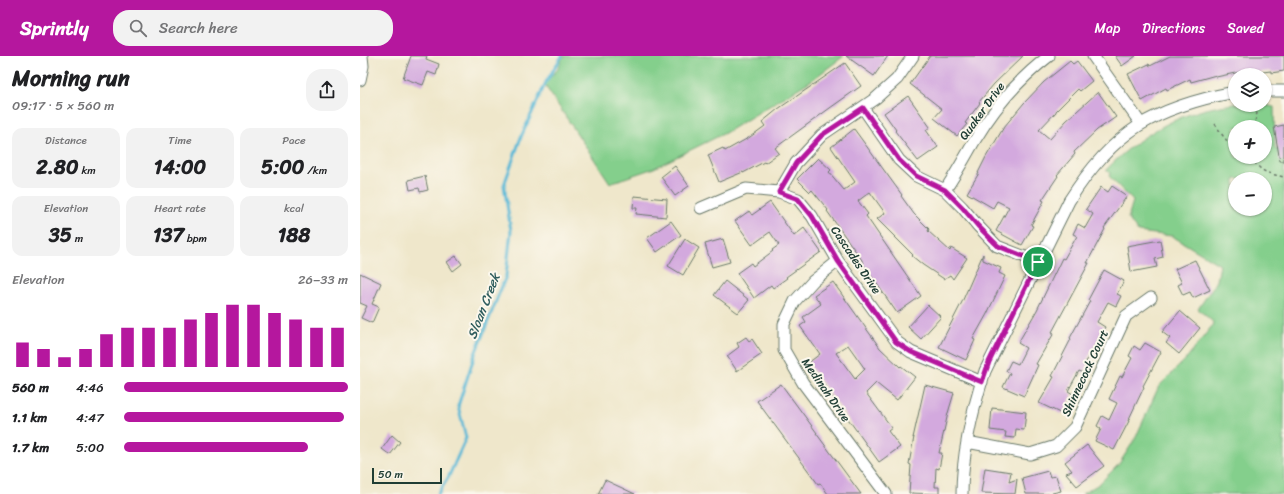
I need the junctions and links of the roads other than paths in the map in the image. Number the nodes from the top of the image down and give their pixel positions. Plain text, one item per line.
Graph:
1 (362, 56) edge
2 (913, 56) edge
3 (1049, 56) edge
4 (1093, 56) edge
5 (360, 80) edge
6 (1272, 91) edge
7 (1284, 91) edge
8 (1228, 94) edge
9 (863, 108) junction
10 (1141, 124) junction
11 (945, 190) junction
12 (779, 192) junction
13 (701, 208) dead end
14 (838, 261) junction
15 (1038, 262) junction
16 (1151, 298) dead end
17 (982, 382) junction
18 (967, 442) junction
19 (886, 494) edge
20 (962, 494) edge

1 - 5 street
2 - 9 street
3 - 11 street, Quaker Drive
4 - 10 street
6 - 7 street
8 - 10 street
9 - 11 street
9 - 12 street
10 - 15 street
11 - 15 street
12 - 13 street, Cascades Drive
12 - 14 street, Cascades Drive
14 - 17 street, Cascades Drive
14 - 19 street, Medinah Drive
15 - 17 street
16 - 18 street, Shinnecock Court
17 - 18 street
18 - 20 street

